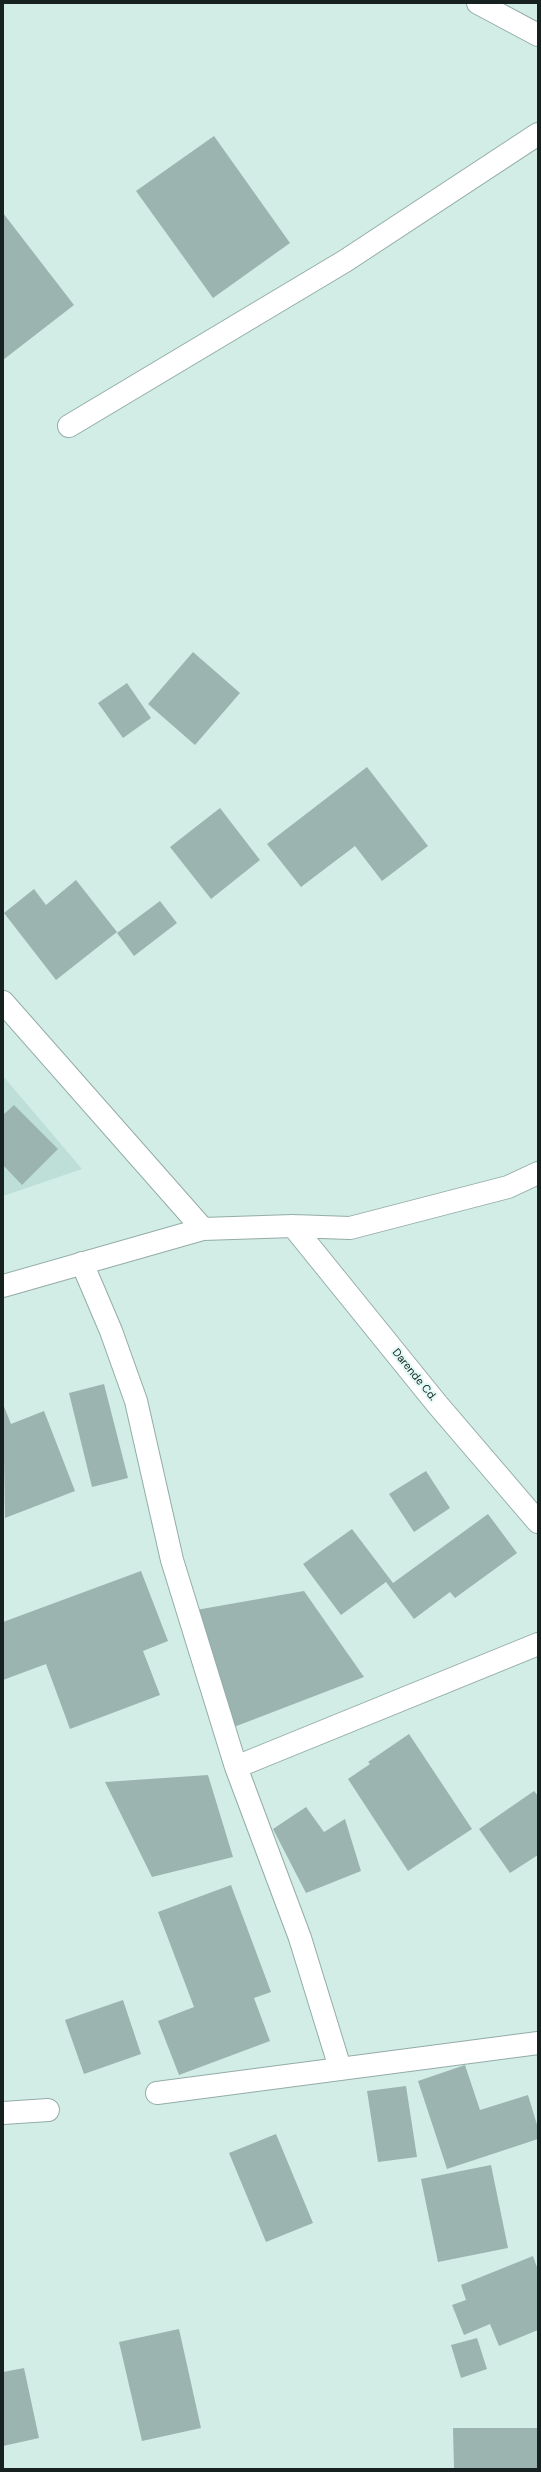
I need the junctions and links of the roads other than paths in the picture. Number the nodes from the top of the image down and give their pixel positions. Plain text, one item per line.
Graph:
1 (478, 3) edge
2 (538, 35) edge
3 (538, 134) edge
4 (69, 426) dead end
5 (3, 1002) edge
6 (538, 1173) edge
7 (293, 1226) junction
8 (203, 1228) junction
9 (82, 1263) junction
10 (3, 1286) edge
11 (538, 1522) edge
12 (538, 1644) edge
13 (236, 1767) junction
14 (538, 2043) edge
15 (340, 2068) junction
16 (157, 2093) dead end
17 (48, 2110) dead end
18 (3, 2113) edge

1 - 2 street
3 - 4 street
5 - 8 street
6 - 7 street
7 - 8 street
7 - 11 street, Darende Cd.
8 - 9 street
9 - 10 street
9 - 13 street
12 - 13 street
13 - 15 street
14 - 15 street
15 - 16 street
17 - 18 street

